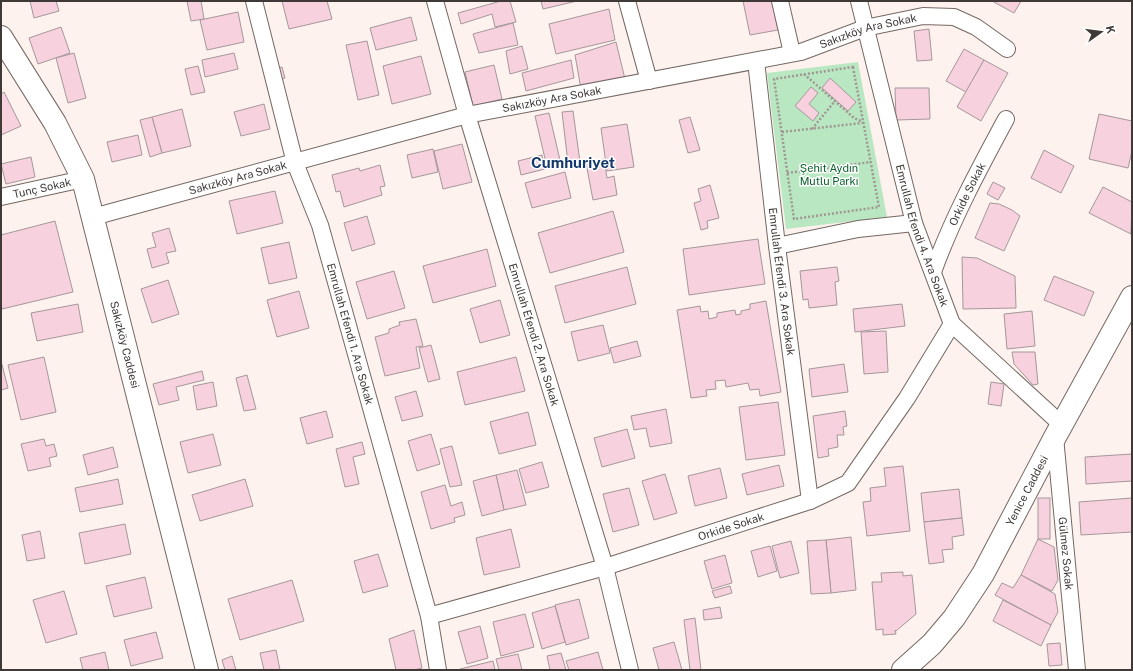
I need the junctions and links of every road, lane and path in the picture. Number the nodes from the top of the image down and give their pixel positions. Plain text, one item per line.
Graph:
1 (254, 1) edge
2 (435, 1) edge
3 (627, 1) edge
4 (780, 1) edge
5 (859, 1) edge
6 (865, 28) junction
7 (1, 37) edge
8 (1007, 49) dead end
9 (796, 52) junction
10 (756, 61) junction
11 (804, 74) junction
12 (649, 81) junction
13 (835, 101) junction
14 (467, 115) junction
15 (1006, 119) dead end
16 (863, 123) junction
17 (812, 129) junction
18 (781, 132) junction
19 (871, 162) junction
20 (294, 163) junction
21 (787, 174) junction
22 (83, 179) junction
23 (1, 197) edge
24 (92, 217) junction
25 (914, 223) junction
26 (777, 246) junction
27 (933, 272) junction
28 (1132, 297) edge
29 (952, 324) junction
30 (1058, 431) junction
31 (810, 501) junction
32 (605, 567) junction
33 (429, 616) junction
34 (207, 670) edge
35 (438, 670) edge
36 (630, 670) edge
37 (903, 670) edge
38 (1077, 670) edge

1 - 20 street, Emrullah Efendi 1. Ara Sokak
2 - 14 street, Emrullah Efendi 2. Ara Sokak
3 - 12 street
4 - 9 street
5 - 6 street, Emrullah Efendi 4. Ara Sokak
6 - 8 street, Sakızköy Ara Sokak
6 - 9 street, Sakızköy Ara Sokak
6 - 25 street, Emrullah Efendi 4. Ara Sokak
7 - 22 main road, Sakızköy Caddesi
9 - 10 street, Sakızköy Ara Sokak
9 - 11 path
10 - 12 street, Sakızköy Ara Sokak
10 - 26 street, Emrullah Efendi 3. Ara Sokak
11 - 13 path
11 - 16 path
11 - 18 path
12 - 14 street, Sakızköy Ara Sokak
13 - 16 path
13 - 17 path
14 - 20 street, Sakızköy Ara Sokak
14 - 32 street, Emrullah Efendi 2. Ara Sokak
15 - 27 street, Orkide Sokak
16 - 17 path
16 - 19 path
17 - 18 path
18 - 21 path
19 - 21 path
19 - 21 path
20 - 24 street, Sakızköy Ara Sokak
20 - 33 street, Emrullah Efendi 1. Ara Sokak
22 - 23 street, Tunç Sokak
22 - 24 main road, Sakızköy Caddesi
24 - 34 main road, Sakızköy Caddesi
25 - 26 street
25 - 27 street, Emrullah Efendi 4. Ara Sokak
26 - 31 street, Emrullah Efendi 3. Ara Sokak
27 - 29 street, Emrullah Efendi 4. Ara Sokak
28 - 30 main road, Yenice Caddesi
29 - 30 street, Emrullah Efendi 4. Ara Sokak
29 - 31 street, Orkide Sokak
30 - 37 main road, Yenice Caddesi
30 - 38 street, Gülmez Sokak
31 - 32 street, Orkide Sokak
32 - 33 street, Orkide Sokak
32 - 36 street, Emrullah Efendi 2. Ara Sokak
33 - 35 street, Emrullah Efendi 1. Ara Sokak

